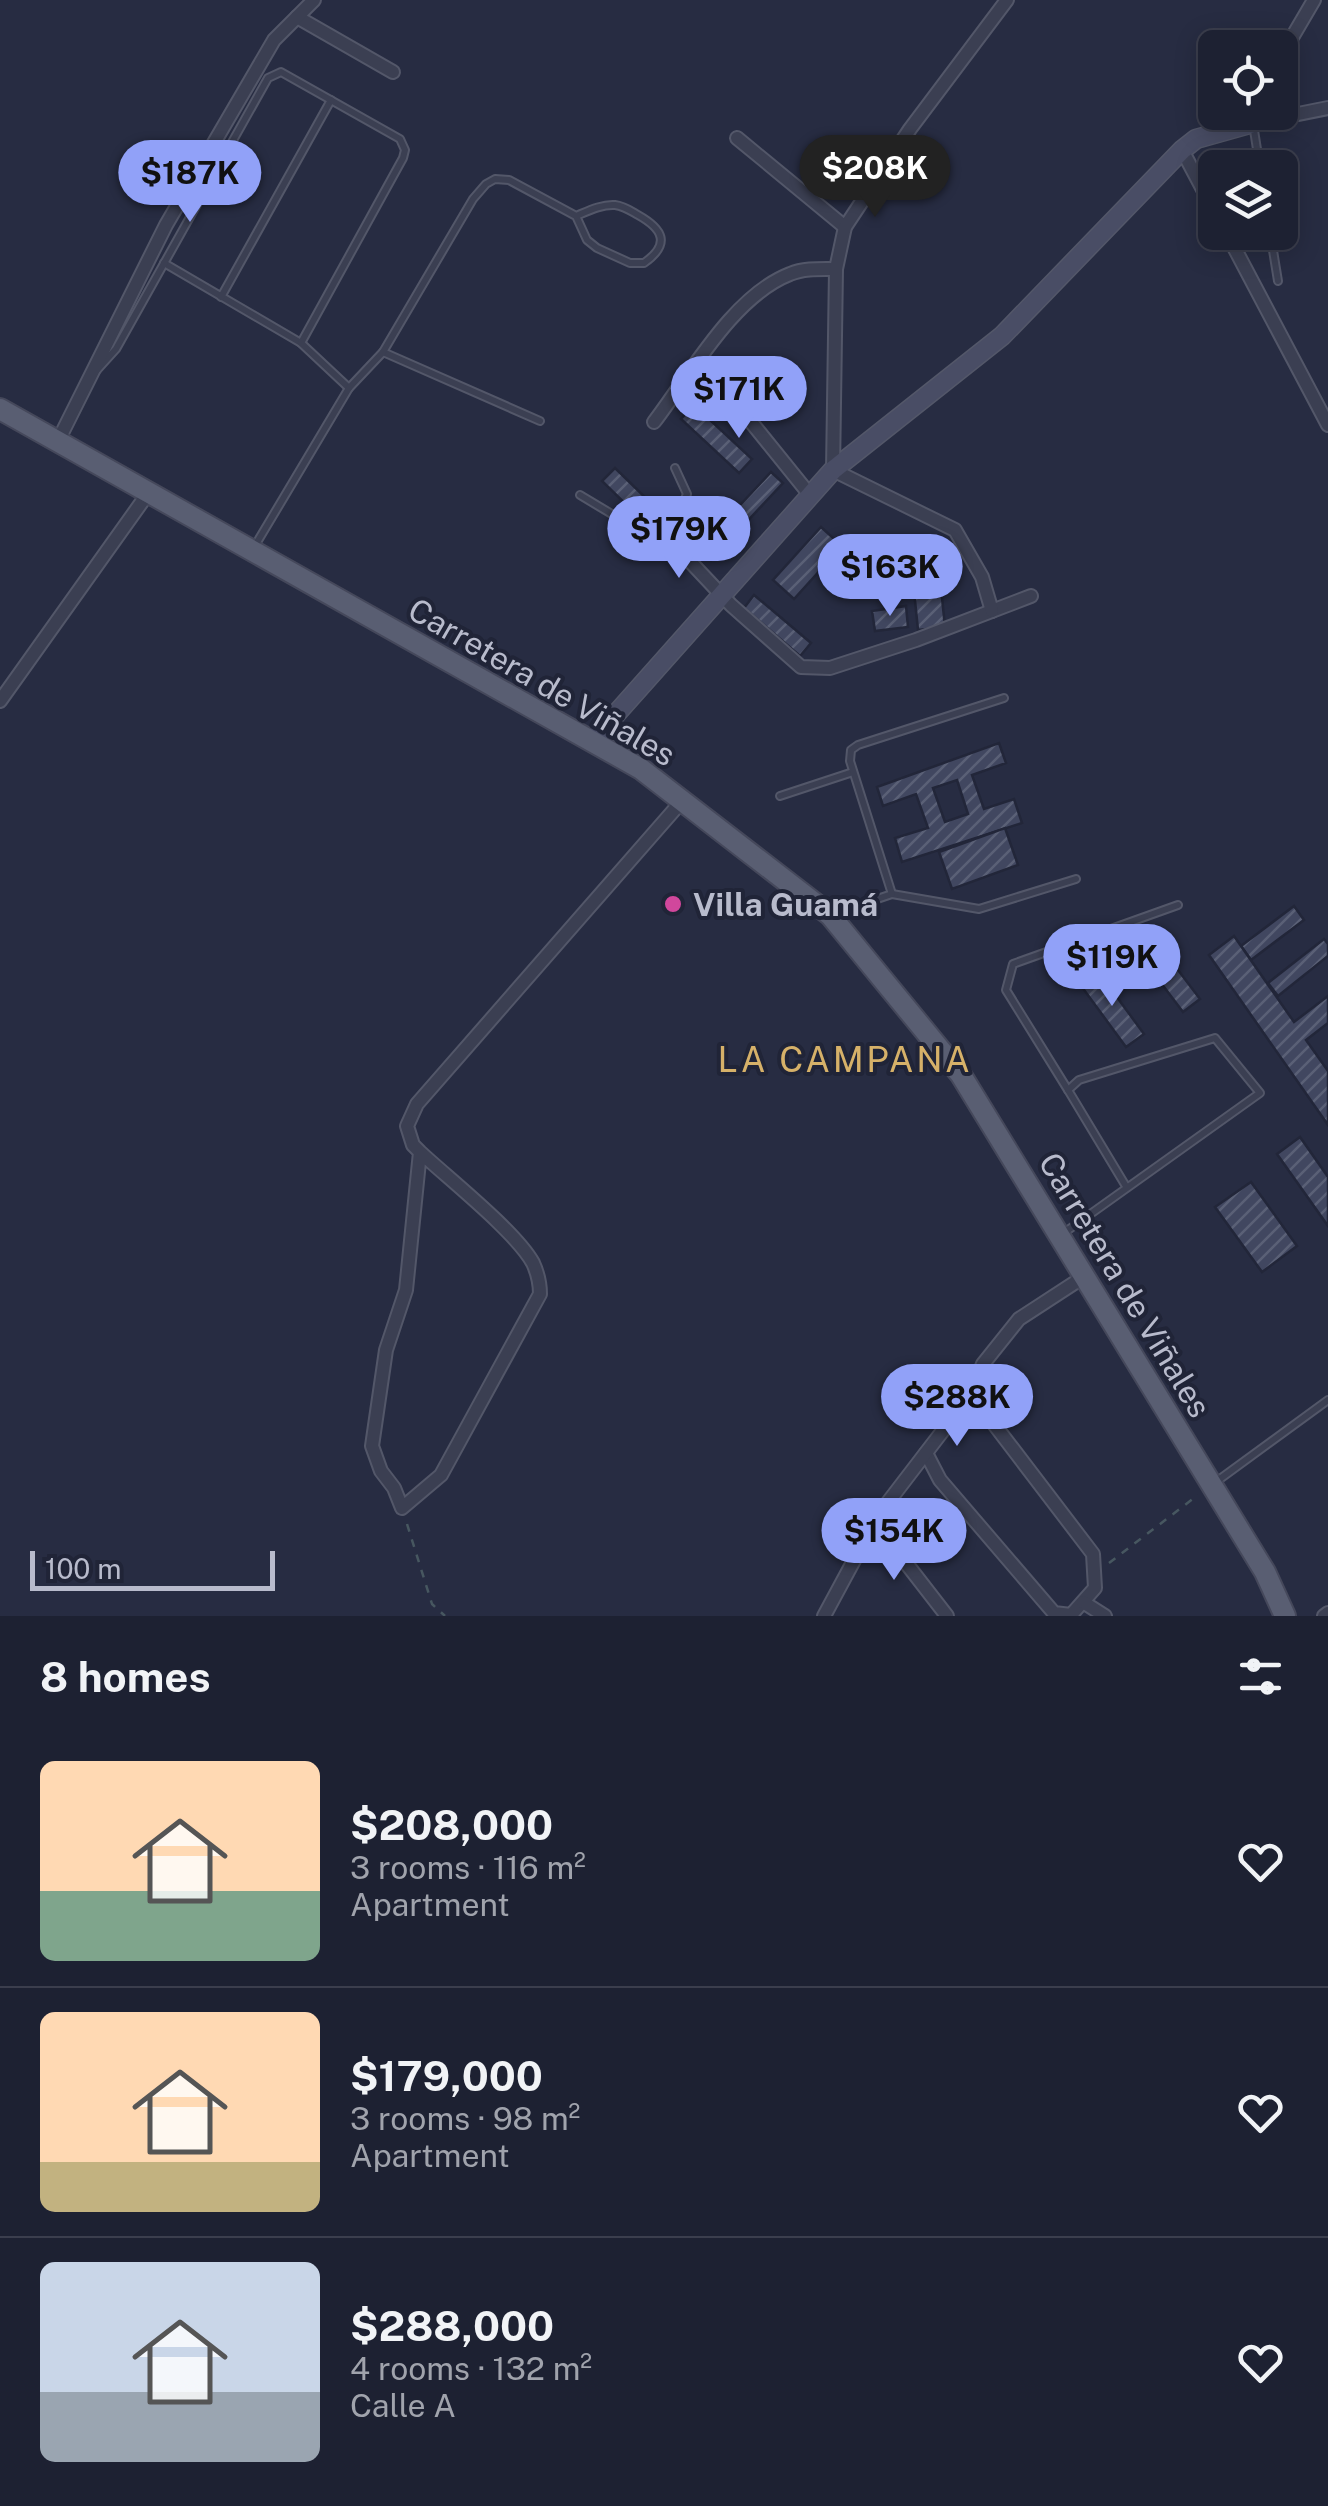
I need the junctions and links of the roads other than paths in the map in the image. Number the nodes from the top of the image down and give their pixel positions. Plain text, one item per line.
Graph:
1 (314, 0) edge
2 (1007, 0) edge
3 (1314, 0) edge
4 (297, 17) junction
5 (1296, 30) edge
6 (393, 72) dead end
7 (331, 100) junction
8 (1328, 108) edge
9 (1298, 112) edge
10 (1222, 130) edge
11 (736, 138) dead end
12 (1182, 150) junction
13 (1198, 180) edge
14 (576, 216) junction
15 (845, 226) junction
16 (1236, 250) edge
17 (1273, 250) edge
18 (164, 263) junction
19 (836, 269) junction
20 (1278, 281) dead end
21 (221, 296) junction
22 (301, 343) junction
23 (382, 352) junction
24 (701, 360) junction
25 (90, 376) junction
26 (349, 388) junction
27 (0, 408) edge
28 (540, 421) dead end
29 (654, 422) dead end
30 (1328, 425) edge
31 (58, 441) junction
32 (674, 468) dead end
33 (832, 470) junction
34 (149, 492) junction
35 (810, 495) junction
36 (580, 496) dead end
37 (668, 538) junction
38 (252, 550) junction
39 (722, 595) junction
40 (1031, 596) dead end
41 (992, 612) junction
42 (1004, 698) dead end
43 (0, 701) edge
44 (592, 741) junction
45 (854, 772) junction
46 (780, 796) dead end
47 (682, 801) junction
48 (1076, 880) dead end
49 (892, 894) junction
50 (1178, 905) dead end
51 (830, 915) junction
52 (1068, 1090) junction
53 (420, 1152) junction
54 (1126, 1188) junction
55 (1060, 1236) junction
56 (1085, 1276) junction
57 (971, 1394) junction
58 (1328, 1400) edge
59 (926, 1453) junction
60 (1212, 1485) junction
61 (876, 1523) junction
62 (1083, 1602) junction
63 (830, 1614) edge
64 (947, 1616) edge
65 (1105, 1616) edge
66 (1285, 1616) edge

1 - 4 street
2 - 15 street
3 - 5 street
4 - 6 street
4 - 25 street
7 - 18 lane
7 - 21 lane
7 - 22 lane
8 - 9 street
10 - 12 street
11 - 15 street
12 - 13 street
12 - 33 street
14 - 14 lane
14 - 23 lane
15 - 19 street
16 - 30 street
17 - 20 lane
18 - 21 lane
18 - 25 lane
19 - 24 street
19 - 33 street
21 - 22 lane
22 - 26 lane
23 - 26 lane
23 - 28 lane
24 - 29 street
24 - 35 street
25 - 31 street
26 - 38 lane
27 - 31 main road, Carretera de Viñales
31 - 34 main road, Carretera de Viñales
32 - 37 lane
33 - 35 street
33 - 41 street
34 - 38 main road, Carretera de Viñales
34 - 43 street
35 - 39 street
36 - 37 lane
37 - 39 street
38 - 44 main road, Carretera de Viñales
39 - 41 street
39 - 44 street
40 - 41 street
42 - 45 lane
44 - 47 main road, Carretera de Viñales
45 - 46 lane
45 - 49 lane
47 - 51 main road, Carretera de Viñales
47 - 53 street
48 - 49 lane
49 - 51 lane
50 - 52 lane
51 - 55 main road, Carretera de Viñales
52 - 54 lane
52 - 54 lane
53 - 53 street
54 - 55 lane
55 - 56 main road, Carretera de Viñales
56 - 57 street
56 - 60 main road, Carretera de Viñales
57 - 59 street
57 - 62 street
58 - 60 lane
59 - 61 street
59 - 62 street
60 - 66 main road, Carretera de Viñales
61 - 63 street
61 - 64 street
62 - 65 street

